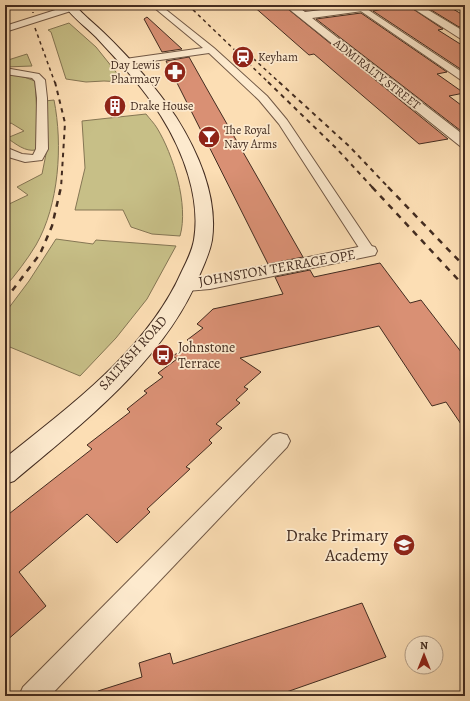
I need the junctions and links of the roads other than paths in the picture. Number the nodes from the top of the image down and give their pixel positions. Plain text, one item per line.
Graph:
1 (155, 5) edge
2 (289, 5) edge
3 (384, 5) edge
4 (413, 5) edge
5 (70, 6) edge
6 (359, 7) edge
7 (303, 16) junction
8 (12, 17) dead end
9 (25, 23) junction
10 (5, 29) edge
11 (465, 37) edge
12 (211, 50) junction
13 (125, 62) junction
14 (5, 71) edge
15 (465, 78) edge
16 (465, 143) edge
17 (5, 151) edge
18 (368, 251) joint
19 (186, 284) junction
20 (280, 441) dead end
21 (5, 473) edge
22 (32, 696) edge

1 - 12 lane
2 - 7 street, ADMIRALTY STREET
3 - 6 street
4 - 11 street
5 - 9 lane
5 - 13 street, SALTASH ROAD
6 - 7 street
6 - 15 lane
7 - 16 street, ADMIRALTY STREET
8 - 9 lane
9 - 10 lane
12 - 13 lane
12 - 18 lane
13 - 19 street, SALTASH ROAD
14 - 17 lane
18 - 19 street, JOHNSTON TERRACE OPE
19 - 21 street, SALTASH ROAD
20 - 22 lane

